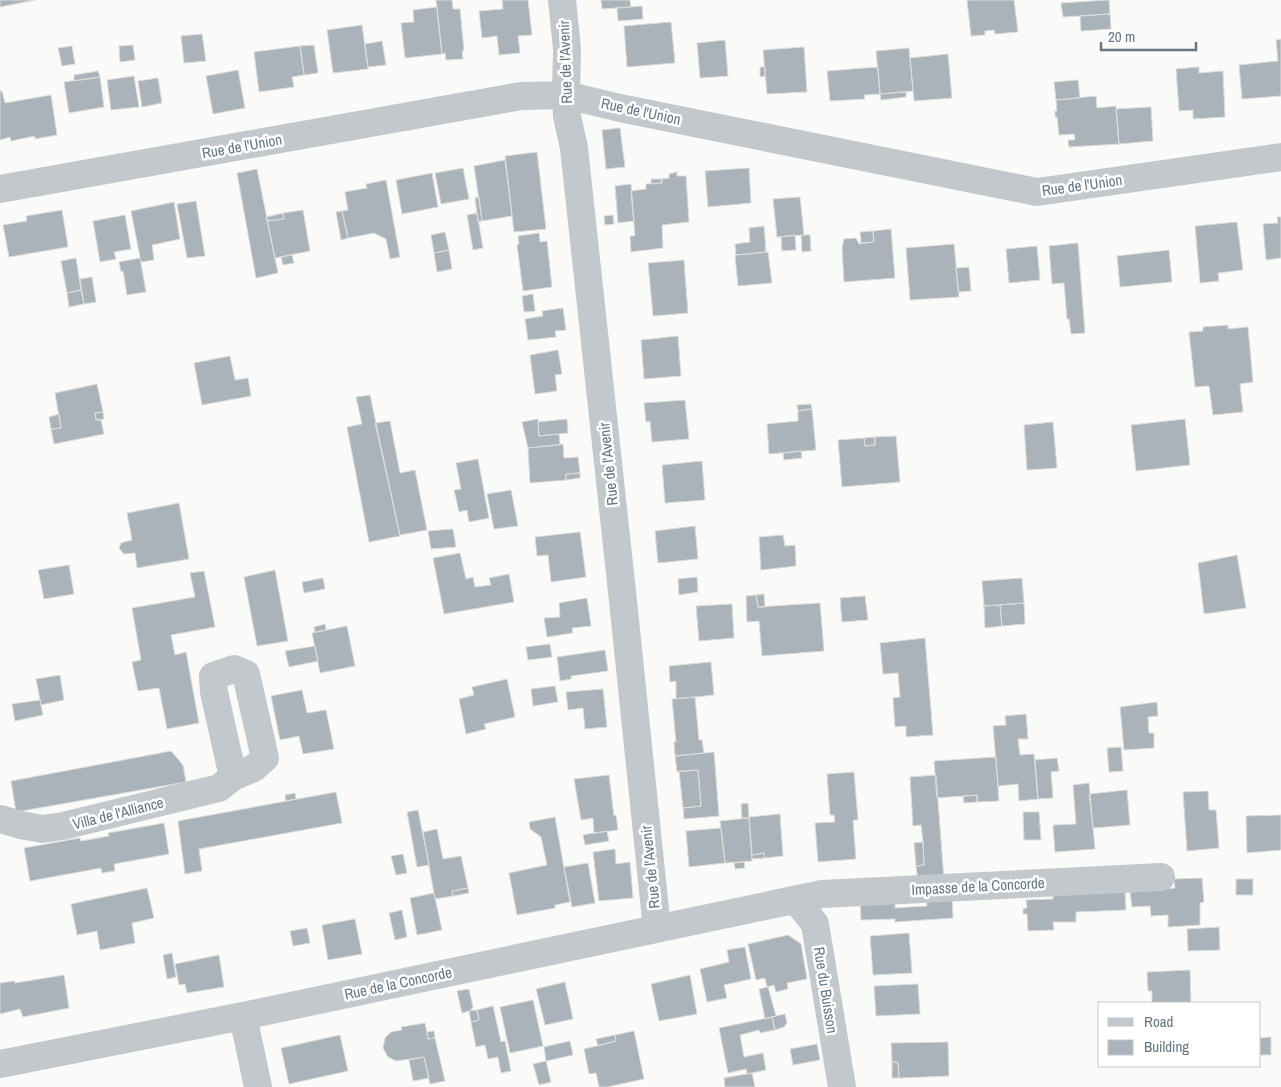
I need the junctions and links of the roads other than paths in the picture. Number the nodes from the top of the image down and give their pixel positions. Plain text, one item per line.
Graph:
1 (562, 0) edge
2 (566, 95) junction
3 (1281, 156) edge
4 (0, 190) edge
5 (233, 778) dead end
6 (0, 818) edge
7 (1161, 877) dead end
8 (796, 900) junction
9 (657, 929) junction
10 (243, 1016) junction
11 (0, 1064) edge
12 (258, 1087) edge
13 (842, 1087) edge

1 - 2 street, Rue de l'Avenir
2 - 3 street, Rue de l'Union
2 - 4 street, Rue de l'Union
2 - 9 street, Rue de l'Avenir
5 - 6 street, Villa de l'Alliance
7 - 8 street, Impasse de la Concorde
8 - 9 street, Rue de la Concorde
8 - 13 street, Rue du Buisson
9 - 10 street, Rue de la Concorde
10 - 11 street, Rue de la Concorde
10 - 12 street

